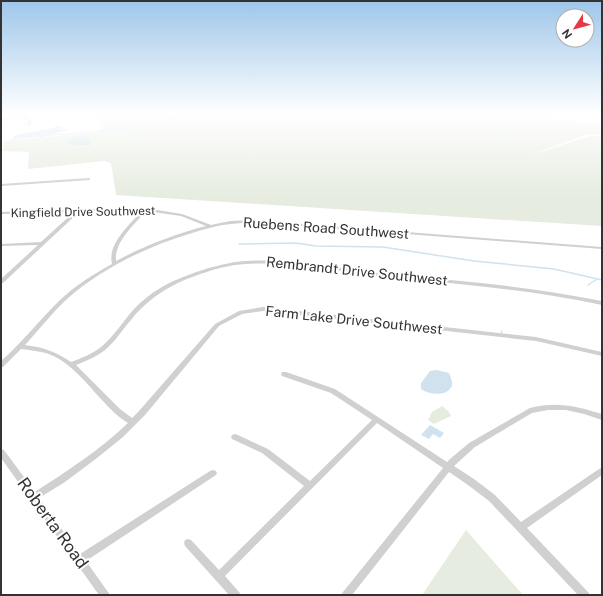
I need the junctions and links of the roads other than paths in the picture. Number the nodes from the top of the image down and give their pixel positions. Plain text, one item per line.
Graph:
1 (89, 178) dead end
2 (1, 185) edge
3 (77, 210) junction
4 (145, 210) junction
5 (1, 213) edge
6 (210, 226) junction
7 (43, 243) junction
8 (1, 245) edge
9 (602, 248) edge
10 (114, 263) junction
11 (1, 282) edge
12 (602, 303) edge
13 (20, 347) junction
14 (602, 354) edge
15 (72, 364) junction
16 (1, 365) edge
17 (284, 374) dead end
18 (602, 417) edge
19 (376, 420) junction
20 (133, 422) junction
21 (235, 437) dead end
22 (1, 452) edge
23 (448, 467) junction
24 (602, 471) edge
25 (213, 473) dead end
26 (309, 485) junction
27 (32, 497) junction
28 (520, 528) junction
29 (188, 543) dead end
30 (79, 560) junction
31 (218, 576) junction
32 (105, 595) edge
33 (236, 595) edge
34 (346, 595) edge
35 (585, 595) edge

1 - 2 street
3 - 4 street, Kingfield Drive Southwest
3 - 5 street, Kingfield Drive Southwest
3 - 7 street
4 - 6 street, Kingfield Drive Southwest
4 - 10 street
6 - 9 street, Ruebens Road Southwest
6 - 10 street, Ruebens Road Southwest
7 - 8 street
7 - 11 street
10 - 13 street, Ruebens Road Southwest
12 - 15 street, Rembrandt Drive Southwest
13 - 15 street
13 - 16 street, Ruebens Road Southwest
14 - 20 street, Farm Lake Drive Southwest
15 - 20 street
17 - 19 street
18 - 23 street
19 - 23 street
19 - 26 street
20 - 27 street, Farm Lake Drive Southwest
21 - 26 street
22 - 27 street, Roberta Road
23 - 28 street
23 - 34 street
24 - 28 street
25 - 30 street
26 - 31 street
27 - 30 street, Roberta Road
28 - 35 street
29 - 31 street
30 - 32 street, Roberta Road
31 - 33 street

